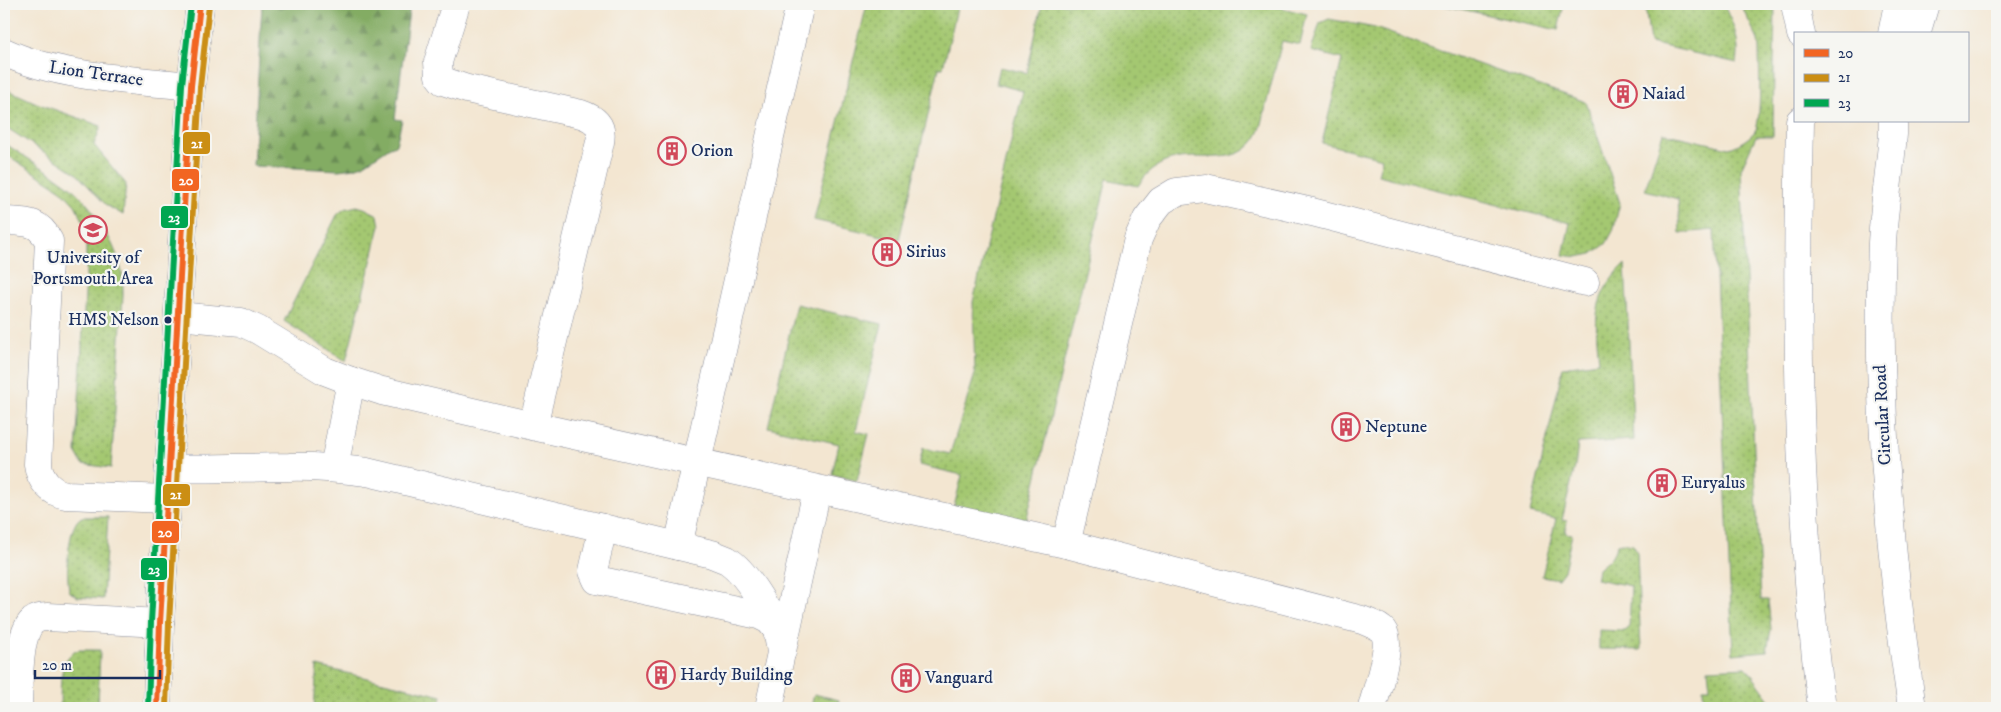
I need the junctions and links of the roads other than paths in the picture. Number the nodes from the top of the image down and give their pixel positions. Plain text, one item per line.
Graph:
1 (200, 4) edge
2 (456, 4) edge
3 (800, 4) edge
4 (1795, 4) edge
5 (1898, 4) edge
6 (1925, 4) edge
7 (1801, 32) edge
8 (1892, 32) edge
9 (1917, 32) edge
10 (4, 52) edge
11 (191, 86) junction
12 (1800, 122) edge
13 (1894, 125) edge
14 (4, 221) edge
15 (1585, 282) dead end
16 (178, 316) junction
17 (350, 382) junction
18 (533, 426) junction
19 (696, 462) junction
20 (169, 468) junction
21 (334, 468) junction
22 (817, 490) junction
23 (167, 500) junction
24 (603, 528) junction
25 (1066, 544) junction
26 (678, 546) junction
27 (160, 623) junction
28 (776, 627) junction
29 (778, 667) junction
30 (18, 708) edge
31 (158, 708) edge
32 (769, 708) edge
33 (1372, 708) edge
34 (1822, 708) edge
35 (1912, 708) edge

1 - 11 street
2 - 18 street
3 - 19 street
4 - 7 street
5 - 8 street
6 - 9 street
10 - 11 street, Lion Terrace
11 - 16 street
12 - 34 street
13 - 35 street, Circular Road
14 - 23 street
15 - 25 street
16 - 17 street
16 - 20 street
17 - 18 street
17 - 21 street
18 - 19 street
19 - 22 street
19 - 26 street
20 - 21 street
20 - 23 street
21 - 24 street
22 - 25 street
22 - 29 street
23 - 27 street
24 - 26 street
24 - 28 street
25 - 33 street
26 - 28 street
27 - 30 street
27 - 31 street
28 - 29 street
29 - 32 street

